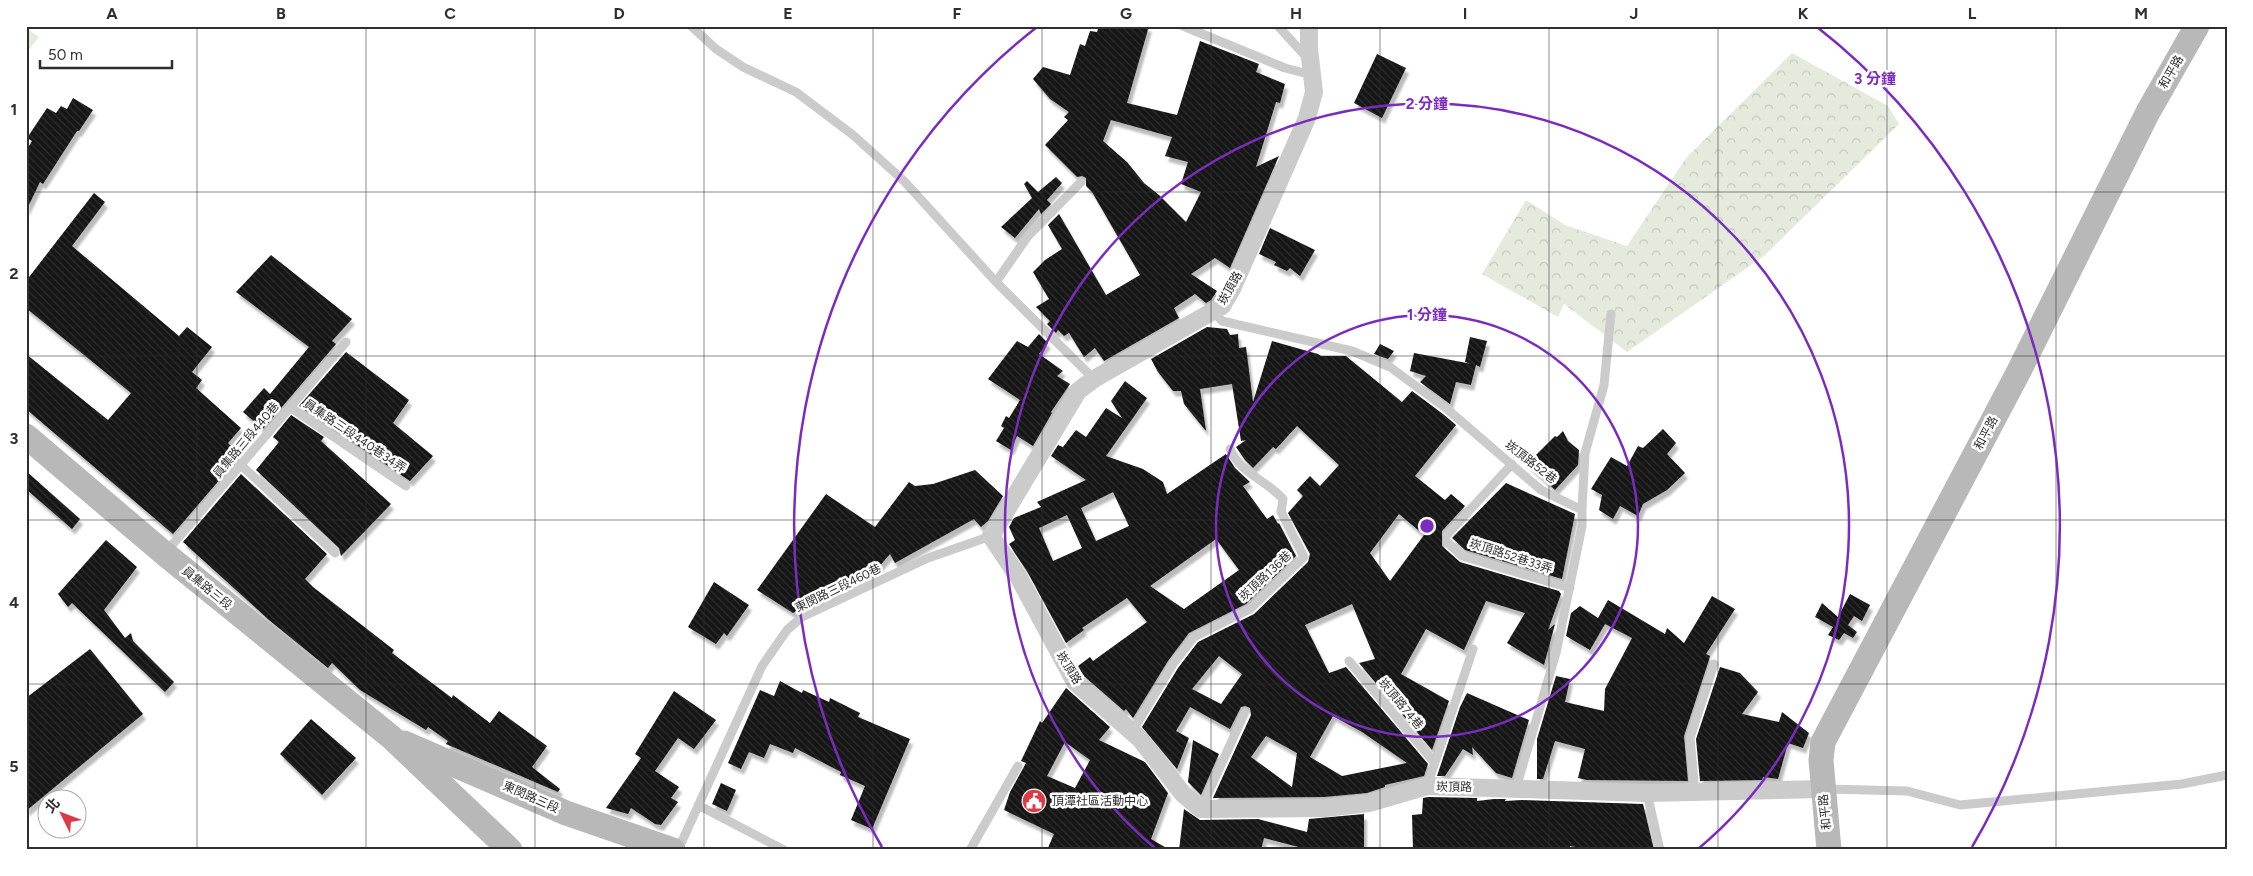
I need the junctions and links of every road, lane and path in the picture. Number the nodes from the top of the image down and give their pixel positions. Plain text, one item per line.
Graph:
1 (691, 26) edge
2 (1182, 26) edge
3 (1278, 26) edge
4 (1309, 26) edge
5 (2197, 26) edge
6 (1311, 68) junction
7 (1080, 182) dead end
8 (996, 282) junction
9 (1214, 312) junction
10 (1611, 314) dead end
11 (346, 342) dead end
12 (1094, 379) junction
13 (290, 407) junction
14 (26, 436) edge
15 (1230, 449) dead end
16 (1512, 464) junction
17 (241, 465) junction
18 (406, 486) dead end
19 (1582, 510) junction
20 (991, 536) junction
21 (335, 553) dead end
22 (164, 554) junction
23 (1570, 588) junction
24 (1473, 649) dead end
25 (1349, 661) dead end
26 (1714, 664) dead end
27 (1245, 712) dead end
28 (1132, 732) junction
29 (391, 738) junction
30 (1434, 762) junction
31 (1018, 766) dead end
32 (2227, 776) edge
33 (1427, 786) junction
34 (1516, 788) junction
35 (1823, 789) junction
36 (1695, 792) junction
37 (1646, 793) junction
38 (698, 805) junction
39 (1201, 809) junction
40 (510, 850) edge
41 (674, 850) edge
42 (678, 850) edge
43 (784, 850) edge
44 (970, 850) edge
45 (1660, 850) edge
46 (1829, 850) edge

1 - 8 lane
2 - 6 lane
3 - 6 lane
4 - 6 street, 崁頂路
5 - 35 street, 和平路
6 - 9 street, 崁頂路
7 - 8 lane
8 - 12 lane
9 - 12 street, 崁頂路
9 - 16 lane, 崁頂路52巷
10 - 19 lane
11 - 13 lane, 員集路三段440巷
12 - 20 street, 崁頂路
13 - 17 lane, 員集路三段440巷
13 - 18 lane, 員集路三段440巷34弄
14 - 22 street, 員集路三段
15 - 28 lane, 崁頂路136巷
16 - 19 lane, 崁頂路52巷
16 - 23 lane, 崁頂路52巷33弄
17 - 21 lane
17 - 22 lane, 員集路三段440巷
19 - 23 lane
20 - 28 street, 崁頂路
20 - 38 lane, 東閔路三段460巷
22 - 29 street, 員集路三段
23 - 34 lane
24 - 30 lane
25 - 30 lane, 崁頂路74巷
26 - 36 lane
27 - 39 lane
28 - 39 street, 崁頂路
29 - 40 street
29 - 41 street, 東閔路三段
30 - 33 lane
31 - 44 lane
32 - 35 lane
33 - 34 street, 崁頂路
33 - 39 street, 崁頂路
34 - 37 street, 崁頂路
35 - 36 street, 崁頂路
35 - 46 street, 和平路
36 - 37 street, 崁頂路
37 - 45 lane
38 - 42 lane, 東閔路三段460巷
38 - 43 lane

